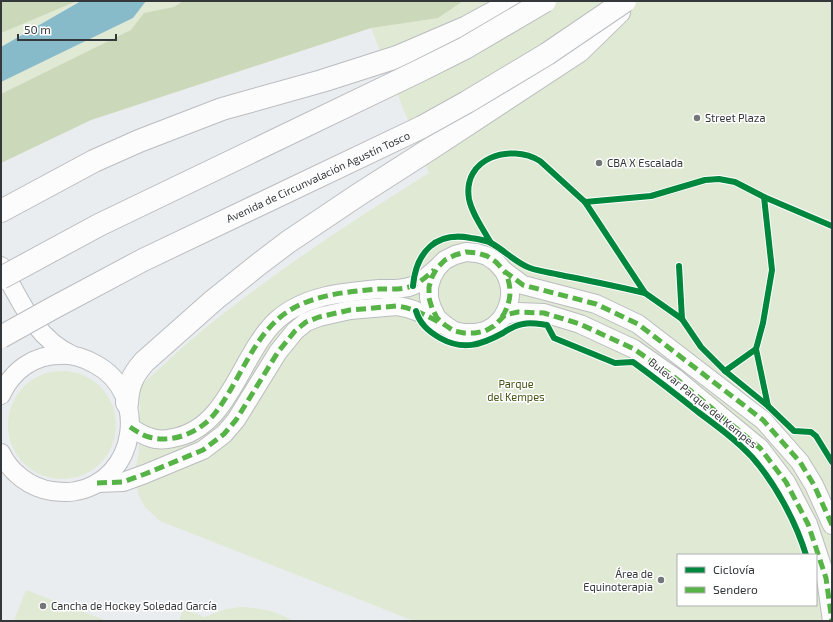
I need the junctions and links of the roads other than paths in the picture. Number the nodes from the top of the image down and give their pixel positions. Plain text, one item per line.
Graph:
1 (515, 1) edge
2 (545, 1) edge
3 (625, 1) edge
4 (630, 1) edge
5 (1, 211) edge
6 (1, 266) edge
7 (437, 268) junction
8 (504, 271) junction
9 (1, 278) edge
10 (502, 318) junction
11 (444, 325) junction
12 (1, 337) edge
13 (77, 356) junction
14 (1, 395) edge
15 (128, 403) junction
16 (130, 428) junction
17 (1, 452) edge
18 (9, 474) edge
19 (98, 483) junction
20 (832, 525) edge
21 (832, 621) edge

1 - 5 highway
2 - 9 highway, bridge
3 - 12 highway, Avenida de Circunvalación Agustín Tosco, bridge
4 - 15 highway
6 - 13 street
7 - 8 street
7 - 11 street
7 - 16 street
8 - 10 street
8 - 20 street, Bulevar Parque del Kempes
10 - 11 street
10 - 21 street, Bulevar Parque del Kempes
11 - 19 street
13 - 14 street
13 - 15 street
15 - 16 street
16 - 19 street
17 - 18 street
18 - 19 street

